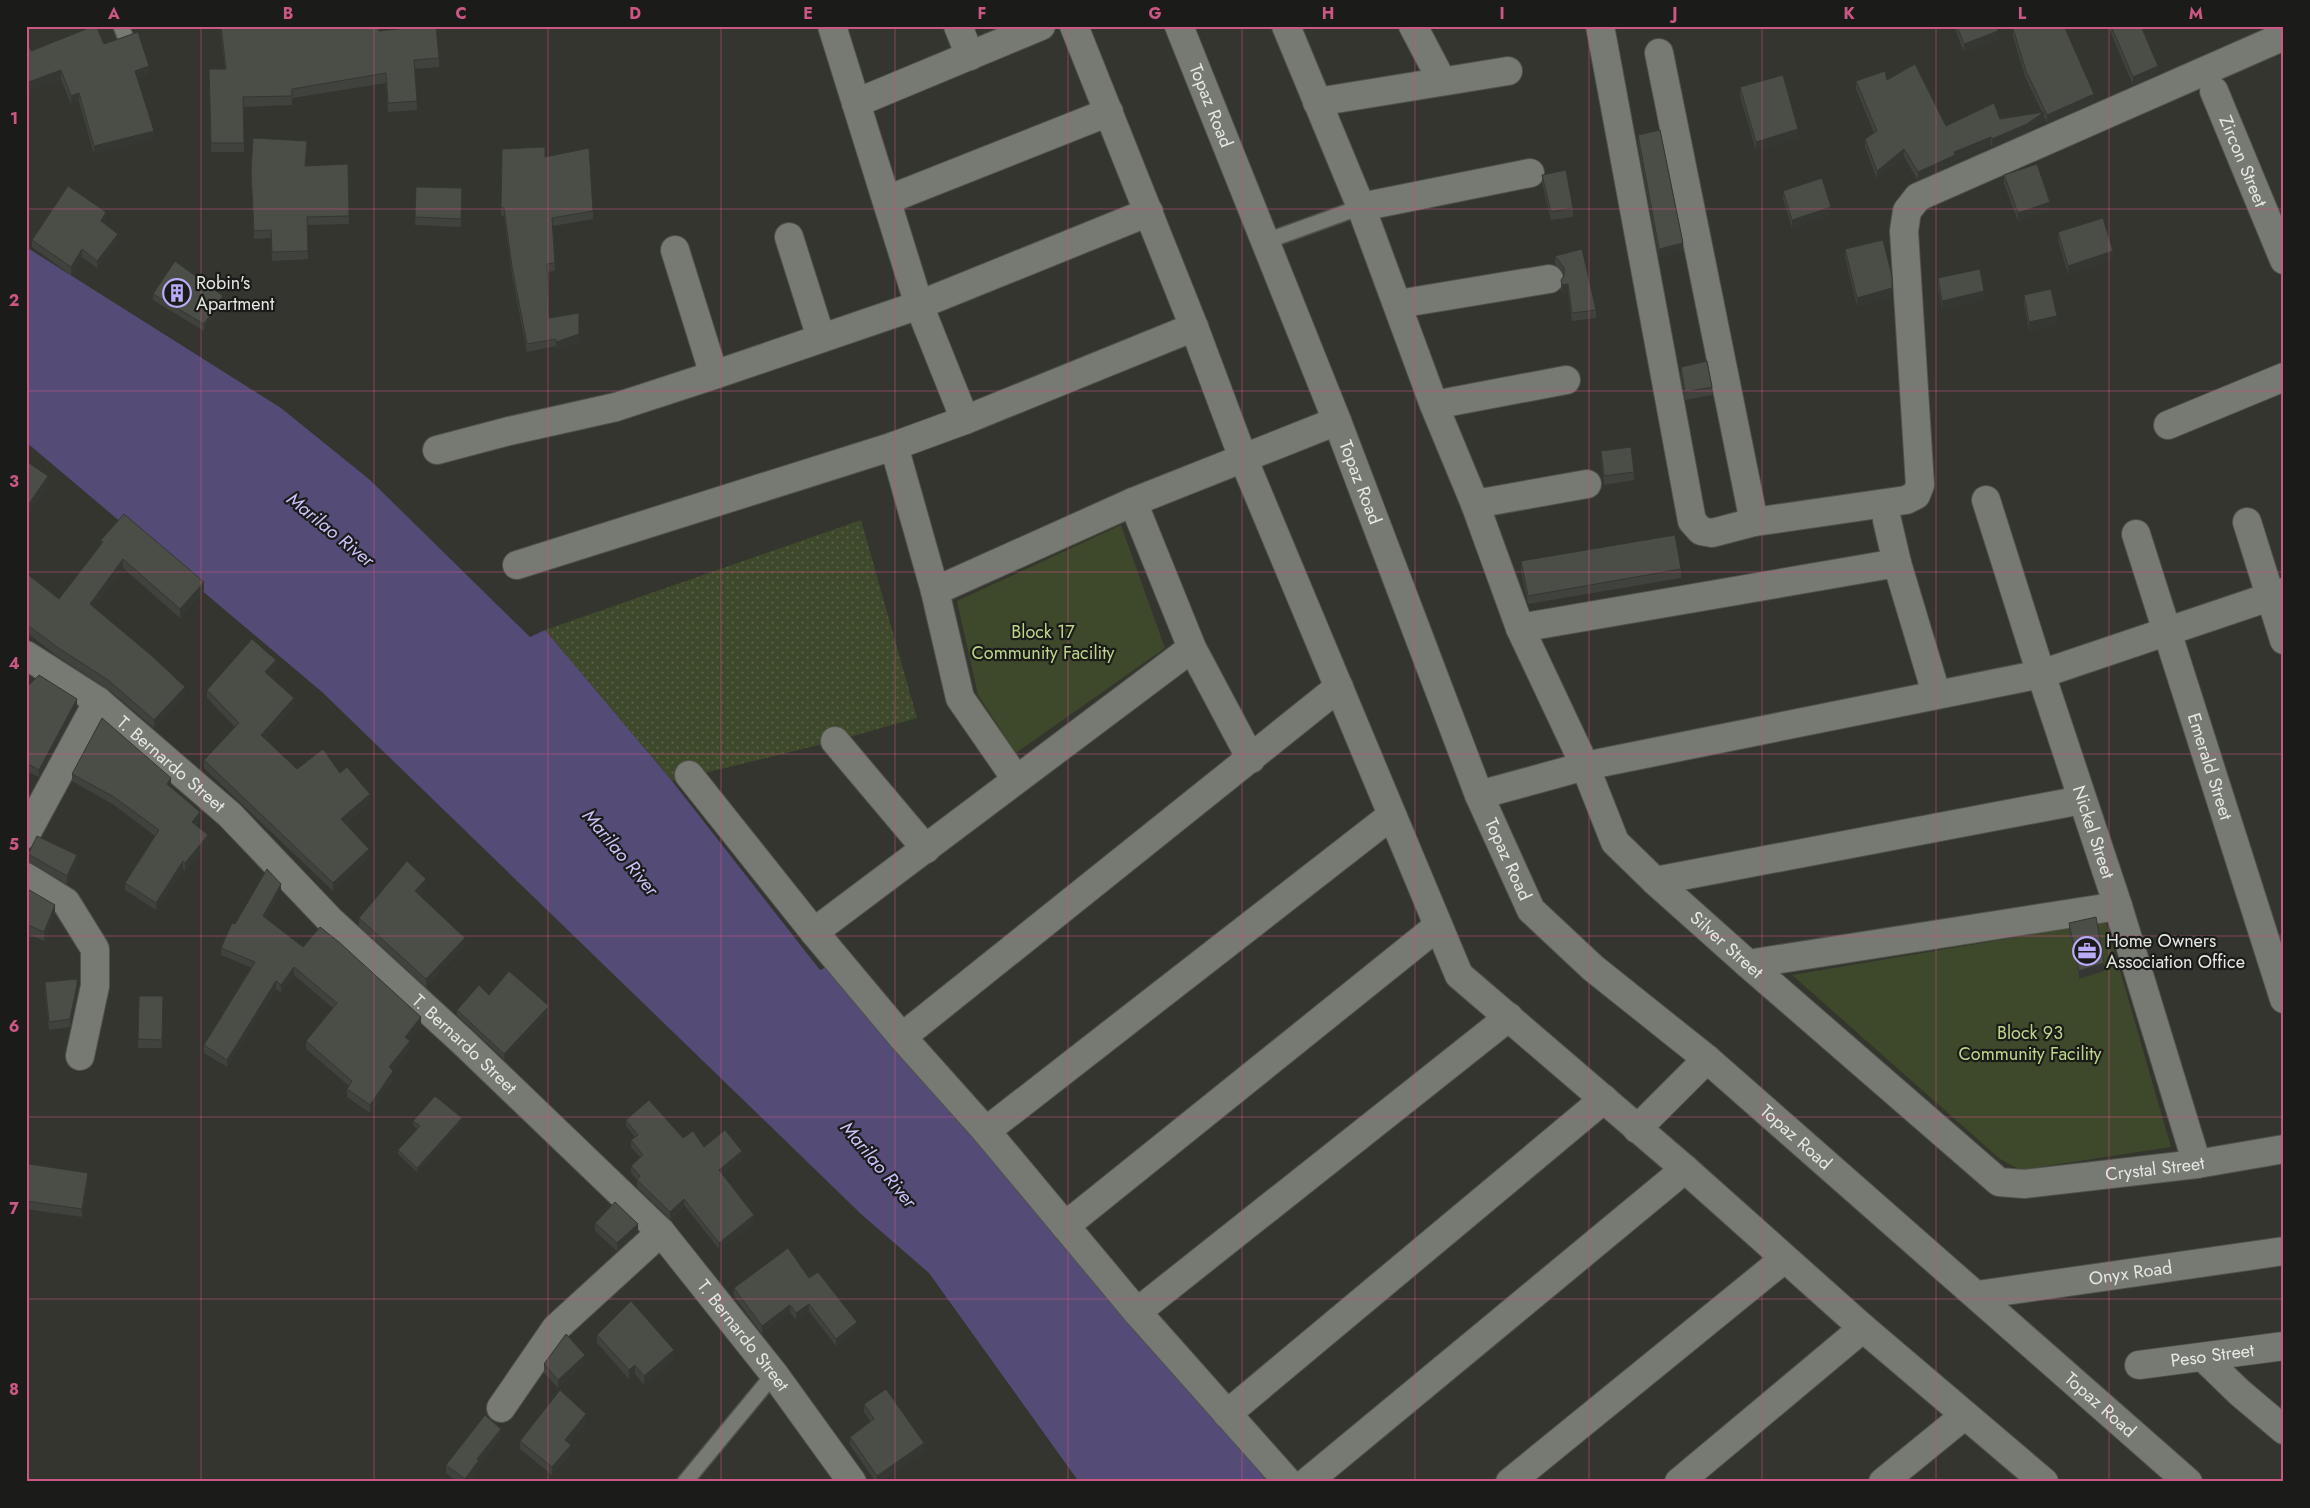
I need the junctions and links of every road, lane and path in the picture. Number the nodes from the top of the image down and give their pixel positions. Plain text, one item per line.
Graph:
1 (832, 26) edge
2 (958, 26) edge
3 (1041, 26) edge
4 (1074, 26) edge
5 (1179, 26) edge
6 (1286, 26) edge
7 (1413, 26) edge
8 (1600, 26) edge
9 (2284, 36) edge
10 (1659, 53) dead end
11 (970, 56) junction
12 (1508, 71) dead end
13 (1442, 81) junction
14 (2214, 91) dead end
15 (1317, 102) junction
16 (856, 103) junction
17 (1108, 112) junction
18 (1530, 173) dead end
19 (887, 200) junction
20 (1361, 207) junction
21 (1148, 212) junction
22 (788, 237) dead end
23 (1264, 242) junction
24 (675, 250) dead end
25 (2284, 260) edge
26 (1549, 279) dead end
27 (1398, 304) junction
28 (919, 305) junction
29 (1194, 327) junction
30 (821, 338) junction
31 (714, 375) junction
32 (2284, 377) edge
33 (1566, 380) dead end
34 (1434, 405) junction
35 (965, 420) junction
36 (1337, 422) junction
37 (2168, 425) dead end
38 (894, 446) junction
39 (437, 450) dead end
40 (1243, 458) junction
41 (1587, 484) dead end
42 (1986, 500) dead end
43 (1133, 502) junction
44 (1475, 504) junction
45 (1887, 520) dead end
46 (1754, 522) junction
47 (2247, 522) dead end
48 (2136, 534) dead end
49 (1897, 563) junction
50 (517, 565) dead end
51 (936, 591) junction
52 (2277, 594) edge
53 (1520, 628) junction
54 (2166, 630) junction
55 (2284, 640) edge
56 (1192, 648) junction
57 (26, 655) edge
58 (2041, 674) junction
59 (1339, 687) junction
60 (1936, 693) junction
61 (98, 701) junction
62 (835, 741) dead end
63 (1251, 759) junction
64 (1585, 766) junction
65 (689, 775) dead end
66 (1016, 779) junction
67 (1479, 795) junction
68 (2082, 800) junction
69 (1392, 815) junction
70 (26, 834) edge
71 (926, 849) junction
72 (26, 877) edge
73 (1655, 882) junction
74 (2118, 906) junction
75 (1438, 926) junction
76 (814, 932) junction
77 (1748, 964) junction
78 (2284, 999) edge
79 (1508, 1017) junction
80 (902, 1037) junction
81 (80, 1056) dead end
82 (1706, 1059) junction
83 (1604, 1099) junction
84 (1637, 1129) junction
85 (986, 1131) junction
86 (2284, 1150) edge
87 (2197, 1164) junction
88 (1685, 1169) junction
89 (2024, 1184) joint
90 (1066, 1226) junction
91 (661, 1232) junction
92 (2284, 1251) edge
93 (1784, 1259) junction
94 (1977, 1295) junction
95 (1137, 1312) junction
96 (1863, 1328) junction
97 (2284, 1346) edge
98 (2204, 1358) junction
99 (2139, 1365) dead end
100 (774, 1374) junction
101 (502, 1408) dead end
102 (1227, 1414) junction
103 (1965, 1416) junction
104 (2284, 1430) edge
105 (685, 1482) edge
106 (852, 1482) edge
107 (1288, 1482) edge
108 (1307, 1482) edge
109 (1510, 1482) edge
110 (1679, 1482) edge
111 (1883, 1482) edge
112 (2044, 1482) edge
113 (2188, 1482) edge

1 - 16 street
2 - 11 street
3 - 11 street
4 - 17 street
5 - 23 street, Topaz Road
6 - 15 street, Silver Street
7 - 13 street
8 - 46 street
9 - 46 street
10 - 46 street
11 - 16 street
12 - 13 street
13 - 15 street
14 - 25 street, Zircon Street
15 - 20 street, Silver Street
16 - 19 street
17 - 19 street
17 - 21 street
18 - 20 street
19 - 28 street
20 - 23 lane
20 - 27 street, Silver Street
21 - 28 street
21 - 29 street
22 - 30 street
23 - 36 street, Topaz Road
24 - 31 street
26 - 27 street
27 - 34 street, Silver Street
28 - 30 street
28 - 35 street
29 - 35 street
29 - 40 street
30 - 31 street
31 - 39 street
32 - 37 street
33 - 34 street
34 - 44 street, Silver Street
35 - 38 street
36 - 40 street
36 - 67 street, Topaz Road
38 - 50 street
38 - 51 street
40 - 43 street
40 - 59 street
41 - 44 street
42 - 58 street, Nickel Street
43 - 51 street
43 - 56 street
44 - 53 street, Silver Street
45 - 49 street
47 - 52 street
48 - 54 street, Emerald Street
49 - 53 street
49 - 60 street
51 - 66 street
52 - 54 street
52 - 55 street
53 - 64 street, Silver Street
54 - 58 street
54 - 78 street, Emerald Street
56 - 63 street
56 - 66 street
57 - 61 street, T. Bernardo Street
58 - 60 street
58 - 68 street, Nickel Street
59 - 63 street
59 - 69 street
60 - 64 street
61 - 70 street
61 - 91 street, T. Bernardo Street
62 - 71 street
63 - 80 street
64 - 67 street
64 - 73 street, Silver Street
65 - 76 street
66 - 71 street
67 - 82 street, Topaz Road
68 - 73 street
68 - 74 street, Nickel Street
69 - 75 street
69 - 85 street
71 - 76 street
72 - 81 street
73 - 77 street, Silver Street
74 - 77 street
74 - 87 street, Nickel Street
75 - 79 street
75 - 90 street
76 - 80 street
77 - 89 street, Silver Street
79 - 83 street
79 - 95 street
80 - 85 street
82 - 84 street
82 - 94 street, Topaz Road
83 - 84 street
83 - 102 street
84 - 88 street
85 - 90 street
86 - 87 street, Crystal Street
87 - 89 street, Crystal Street
88 - 93 street
88 - 108 street
90 - 95 street
91 - 100 street, T. Bernardo Street
91 - 101 street
92 - 94 street, Onyx Road
93 - 96 street
93 - 109 street
94 - 113 street, Topaz Road
95 - 102 street
96 - 103 street
96 - 110 street
97 - 98 street, Peso Street
98 - 99 street, Peso Street
98 - 104 street
100 - 105 lane
100 - 106 street, T. Bernardo Street
102 - 107 street
103 - 111 street
103 - 112 street

